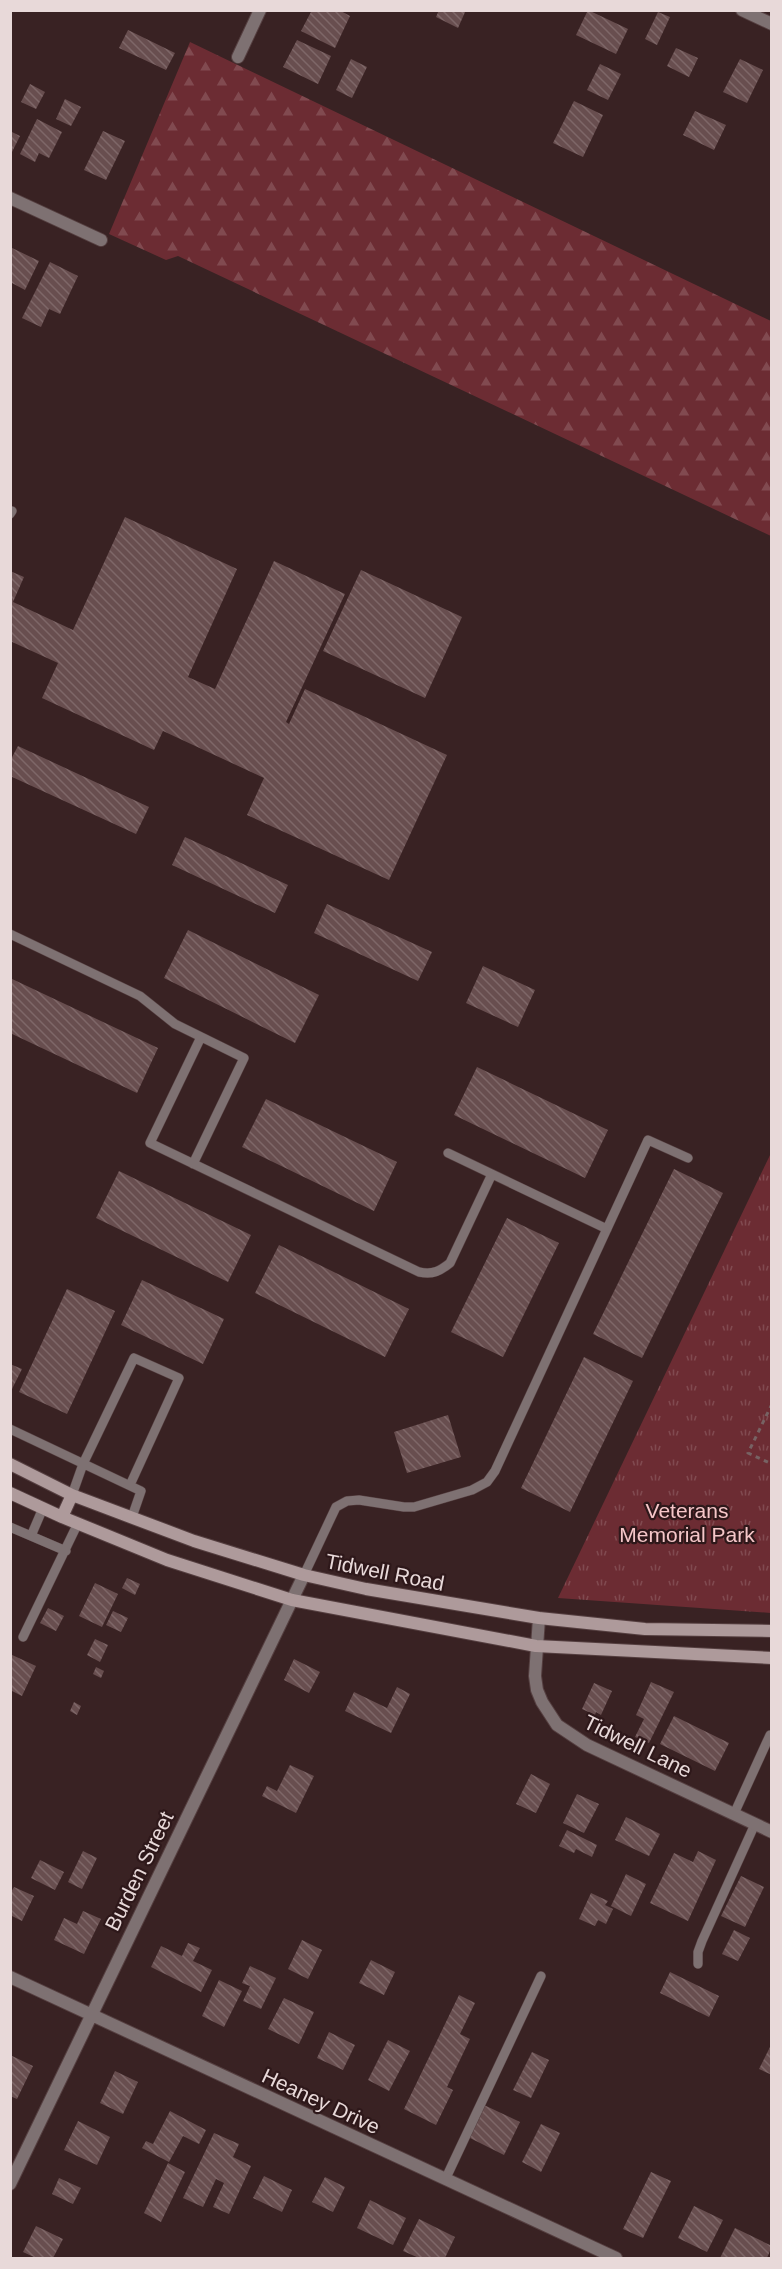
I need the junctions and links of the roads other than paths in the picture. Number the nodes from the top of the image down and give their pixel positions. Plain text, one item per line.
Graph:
1 (260, 10) edge
2 (742, 10) edge
3 (771, 24) edge
4 (238, 57) dead end
5 (10, 198) edge
6 (101, 240) dead end
7 (10, 934) edge
8 (201, 1037) junction
9 (448, 1153) dead end
10 (687, 1158) dead end
11 (193, 1164) junction
12 (492, 1174) junction
13 (607, 1229) junction
14 (10, 1429) edge
15 (10, 1464) edge
16 (83, 1464) junction
17 (130, 1485) junction
18 (10, 1493) edge
19 (72, 1495) junction
20 (43, 1508) junction
21 (62, 1517) junction
22 (132, 1517) junction
23 (78, 1523) junction
24 (10, 1527) edge
25 (31, 1536) junction
26 (66, 1551) junction
27 (304, 1575) junction
28 (292, 1600) junction
29 (539, 1618) junction
30 (771, 1631) edge
31 (23, 1636) dead end
32 (536, 1646) junction
33 (771, 1660) edge
34 (770, 1735) edge
35 (734, 1814) junction
36 (755, 1824) junction
37 (771, 1832) edge
38 (698, 1964) dead end
39 (541, 1976) dead end
40 (10, 1977) edge
41 (91, 2016) junction
42 (445, 2180) junction
43 (10, 2184) edge
44 (615, 2259) edge

1 - 4 street
2 - 3 street
5 - 6 street
7 - 8 lane
8 - 11 lane
8 - 11 lane
9 - 12 lane
10 - 13 lane
11 - 12 lane
12 - 13 lane
13 - 27 lane
14 - 16 lane
15 - 19 main road, Tidwell Road
16 - 17 lane
16 - 17 lane
16 - 19 lane
17 - 22 lane
18 - 20 main road
19 - 21 main road
19 - 22 main road, Tidwell Road
20 - 21 main road
20 - 25 lane
21 - 23 main road
22 - 27 main road, Tidwell Road
23 - 26 lane
23 - 28 main road
24 - 25 lane
25 - 26 lane
26 - 31 lane
27 - 28 street, Burden Street
27 - 29 main road, Tidwell Road
28 - 32 main road
28 - 41 street, Burden Street
29 - 30 main road, Tidwell Road
29 - 32 street, Tidwell Lane
32 - 33 main road
32 - 35 street, Tidwell Lane
34 - 35 lane
35 - 36 street, Tidwell Lane
36 - 37 street, Tidwell Lane
36 - 38 lane
39 - 42 lane
40 - 41 street, Heaney Drive
41 - 42 street, Heaney Drive
41 - 43 street, Burden Street
42 - 44 street, Heaney Drive

